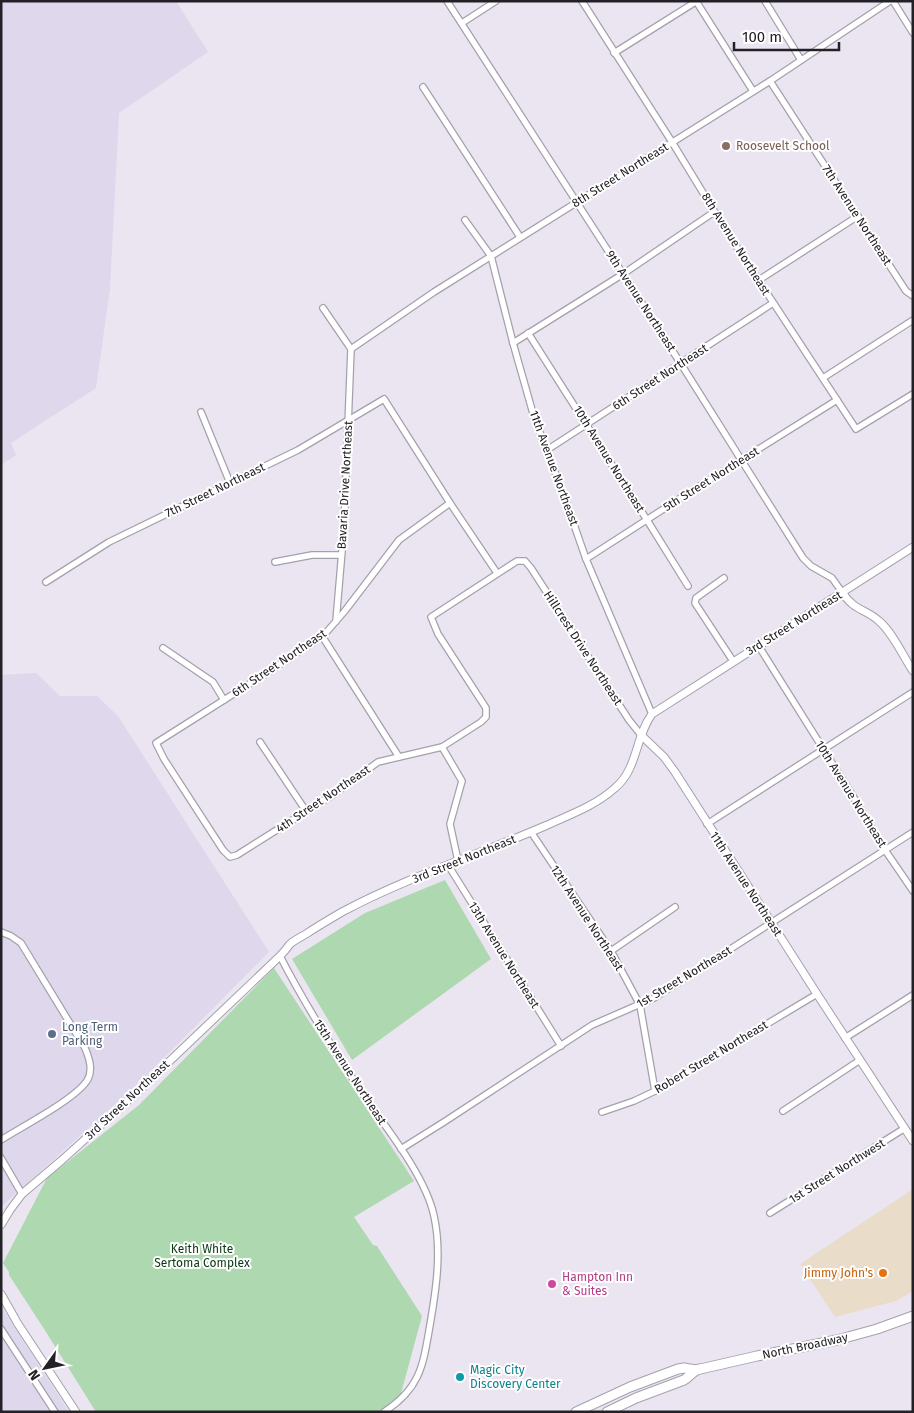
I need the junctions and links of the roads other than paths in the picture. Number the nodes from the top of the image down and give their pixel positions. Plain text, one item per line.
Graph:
1 (447, 1) edge
2 (496, 1) edge
3 (582, 1) edge
4 (696, 1) edge
5 (765, 1) edge
6 (892, 1) edge
7 (462, 23) junction
8 (913, 33) edge
9 (614, 53) junction
10 (802, 60) junction
11 (770, 81) junction
12 (423, 87) dead end
13 (754, 91) junction
14 (672, 142) junction
15 (576, 202) junction
16 (714, 212) junction
17 (858, 216) junction
18 (465, 220) dead end
19 (520, 238) junction
20 (491, 256) junction
21 (623, 274) junction
22 (759, 280) junction
23 (913, 296) edge
24 (773, 304) junction
25 (323, 308) dead end
26 (913, 320) edge
27 (528, 333) junction
28 (513, 343) junction
29 (351, 349) junction
30 (681, 364) junction
31 (823, 378) junction
32 (913, 394) edge
33 (837, 400) junction
34 (202, 412) dead end
35 (348, 421) junction
36 (587, 425) junction
37 (547, 450) junction
38 (741, 460) junction
39 (230, 483) junction
40 (450, 503) junction
41 (647, 520) junction
42 (913, 547) edge
43 (341, 556) junction
44 (586, 559) junction
45 (275, 562) dead end
46 (497, 574) junction
47 (724, 578) dead end
48 (46, 582) dead end
49 (688, 586) dead end
50 (842, 592) junction
51 (336, 622) junction
52 (322, 636) junction
53 (758, 645) junction
54 (163, 648) dead end
55 (733, 661) junction
56 (913, 671) edge
57 (913, 692) edge
58 (224, 700) junction
59 (652, 714) junction
60 (641, 735) junction
61 (260, 742) dead end
62 (442, 747) junction
63 (823, 750) junction
64 (399, 757) junction
65 (306, 811) junction
66 (707, 824) junction
67 (531, 832) junction
68 (913, 832) edge
69 (885, 850) junction
70 (237, 855) joint
71 (458, 861) junction
72 (448, 864) junction
73 (913, 891) edge
74 (675, 907) dead end
75 (771, 923) junction
76 (1, 932) edge
77 (611, 951) junction
78 (280, 956) junction
79 (817, 994) junction
80 (913, 995) edge
81 (640, 1005) junction
82 (845, 1038) junction
83 (561, 1046) junction
84 (860, 1060) junction
85 (655, 1091) junction
86 (783, 1111) dead end
87 (602, 1112) dead end
88 (905, 1128) junction
89 (1, 1140) edge
90 (913, 1141) edge
91 (401, 1149) junction
92 (1, 1158) edge
93 (22, 1194) junction
94 (770, 1213) dead end
95 (1, 1225) edge
96 (1, 1294) edge
97 (913, 1316) edge
98 (1, 1329) edge
99 (696, 1370) junction
100 (55, 1412) edge
101 (76, 1412) edge
102 (384, 1412) edge
103 (576, 1412) edge
104 (607, 1412) edge

1 - 7 street, 9th Avenue Northeast
2 - 7 street
3 - 9 street, 8th Avenue Northeast
4 - 9 street
4 - 13 street
5 - 10 street
6 - 8 street
6 - 10 street, 8th Street Northeast
7 - 15 street, 9th Avenue Northeast
9 - 14 street, 8th Avenue Northeast
10 - 11 street, 8th Street Northeast
11 - 13 street, 8th Street Northeast
11 - 17 street, 7th Avenue Northeast
12 - 19 street
13 - 14 street, 8th Street Northeast
14 - 15 street, 8th Street Northeast
14 - 16 street, 8th Avenue Northeast
15 - 19 street, 8th Street Northeast
15 - 21 street, 9th Avenue Northeast
16 - 21 street
16 - 22 street, 8th Avenue Northeast
17 - 22 street
17 - 23 street, 7th Avenue Northeast
18 - 20 street, 11th Avenue Northeast
19 - 20 street, 8th Street Northeast
20 - 28 street, 11th Avenue Northeast
20 - 29 street, 8th Street Northeast
21 - 27 street
21 - 30 street, 9th Avenue Northeast
22 - 24 street, 8th Avenue Northeast
24 - 30 street, 6th Street Northeast
24 - 31 street, 8th Avenue Northeast
25 - 29 street
26 - 31 street
27 - 28 street
27 - 36 street, 10th Avenue Northeast
28 - 37 street, 11th Avenue Northeast
29 - 35 street, Bavaria Drive Northeast
30 - 36 street, 6th Street Northeast
30 - 38 street, 9th Avenue Northeast
31 - 33 street, 8th Avenue Northeast
32 - 33 street, 8th Avenue Northeast
33 - 38 street, 5th Street Northeast
34 - 39 street
35 - 39 street, 7th Street Northeast
35 - 40 street, 7th Street Northeast
35 - 43 street, Bavaria Drive Northeast
36 - 37 street, 6th Street Northeast
36 - 41 street, 10th Avenue Northeast
37 - 44 street, 11th Avenue Northeast
38 - 41 street, 5th Street Northeast
38 - 50 street, 9th Avenue Northeast
39 - 48 street, 7th Street Northeast
40 - 46 street
40 - 51 street, 6th Street Northeast
41 - 44 street, 5th Street Northeast
41 - 49 street, 10th Avenue Northeast
42 - 50 street, 3rd Street Northeast
43 - 45 street
43 - 51 street, Bavaria Drive Northeast
44 - 59 street, 11th Avenue Northeast
46 - 60 street, Hillcrest Drive Northeast
46 - 62 street, 4th Street Northeast
47 - 55 street
50 - 53 street, 3rd Street Northeast
50 - 56 street
51 - 52 street, 6th Street Northeast
52 - 58 street, 6th Street Northeast
52 - 64 street
53 - 55 street, 3rd Street Northeast
53 - 63 street, 10th Avenue Northeast
54 - 58 street
55 - 59 street, 3rd Street Northeast
57 - 63 street
58 - 70 street, 6th Street Northeast
59 - 60 street, 3rd Street Northeast
60 - 66 street, 11th Avenue Northeast
60 - 67 street, 3rd Street Northeast
61 - 65 street
62 - 64 street, 4th Street Northeast
62 - 71 street
63 - 66 street
63 - 69 street, 10th Avenue Northeast
64 - 65 street, 4th Street Northeast
65 - 70 street, 4th Street Northeast
66 - 75 street, 11th Avenue Northeast
67 - 71 street, 3rd Street Northeast
67 - 77 street, 12th Avenue Northeast
68 - 69 street, 1st Street Northeast
69 - 73 street, 10th Avenue Northeast
69 - 75 street, 1st Street Northeast
71 - 72 street, 3rd Street Northeast
72 - 78 street, 3rd Street Northeast
72 - 83 street, 13th Avenue Northeast
74 - 77 street
75 - 79 street, 11th Avenue Northeast
75 - 81 street, 1st Street Northeast
76 - 89 street
77 - 81 street, 12th Avenue Northeast
78 - 91 street, 15th Avenue Northeast
78 - 93 street, 3rd Street Northeast
79 - 82 street, 11th Avenue Northeast
79 - 85 street, Robert Street Northeast
80 - 82 street
81 - 83 street, 1st Street Northeast
81 - 85 street, 12th Avenue Northeast
82 - 84 street, 11th Avenue Northeast
83 - 91 street, 1st Street Northeast
84 - 86 street
84 - 88 street, 11th Avenue Northeast
85 - 87 street, Robert Street Northeast
88 - 90 street, 11th Avenue Northeast
88 - 94 street, 1st Street Northwest
91 - 102 street, 15th Avenue Northeast
92 - 93 street
93 - 95 street, 3rd Street Northeast
96 - 101 street
97 - 99 main road, North Broadway
98 - 100 street
99 - 103 main road, North Broadway
99 - 104 main road, North Broadway

